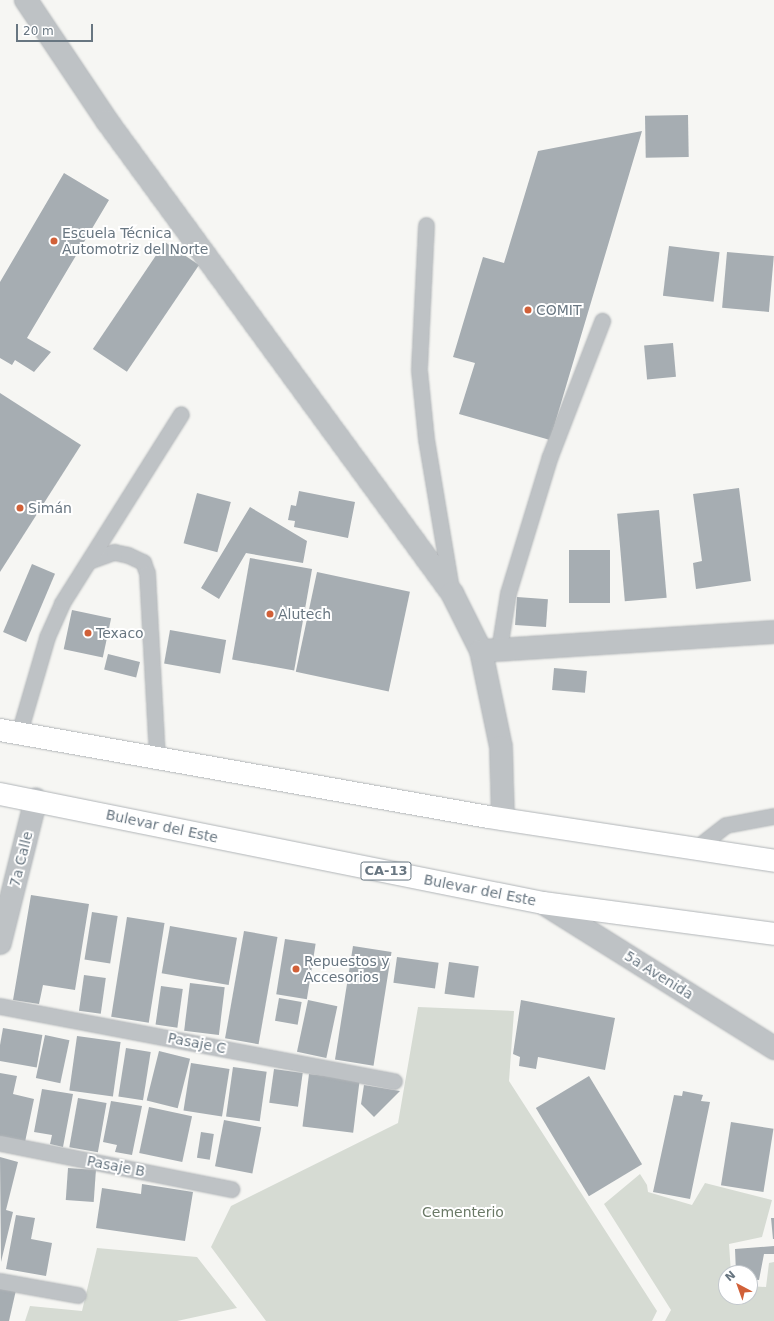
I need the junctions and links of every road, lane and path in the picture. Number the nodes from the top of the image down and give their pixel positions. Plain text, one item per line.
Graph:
1 (26, 0) edge
2 (426, 225) dead end
3 (602, 321) dead end
4 (181, 414) dead end
5 (89, 561) junction
6 (452, 593) junction
7 (774, 632) edge
8 (490, 650) junction
9 (10, 731) edge
10 (157, 758) junction
11 (0, 794) edge
12 (36, 799) junction
13 (774, 816) edge
14 (503, 819) junction
15 (695, 849) junction
16 (774, 861) edge
17 (543, 903) junction
18 (774, 934) edge
19 (0, 943) edge
20 (0, 1006) edge
21 (774, 1048) edge
22 (394, 1081) dead end
23 (0, 1143) edge
24 (231, 1189) dead end
25 (0, 1281) edge
26 (78, 1295) dead end

1 - 6 street
2 - 6 lane
3 - 8 lane
4 - 5 lane
5 - 9 lane
5 - 10 lane
6 - 8 street
7 - 8 street
8 - 14 street
9 - 10 highway
10 - 14 highway
11 - 12 highway, Bulevar del Este / CA-13
12 - 17 highway, Bulevar del Este / CA-13
12 - 19 street, 7a Calle
13 - 15 lane
14 - 15 highway
15 - 16 highway
17 - 18 highway, Bulevar del Este / CA-13
17 - 21 street, 5a Avenida
20 - 22 lane, Pasaje C
23 - 24 lane, Pasaje B
25 - 26 lane

